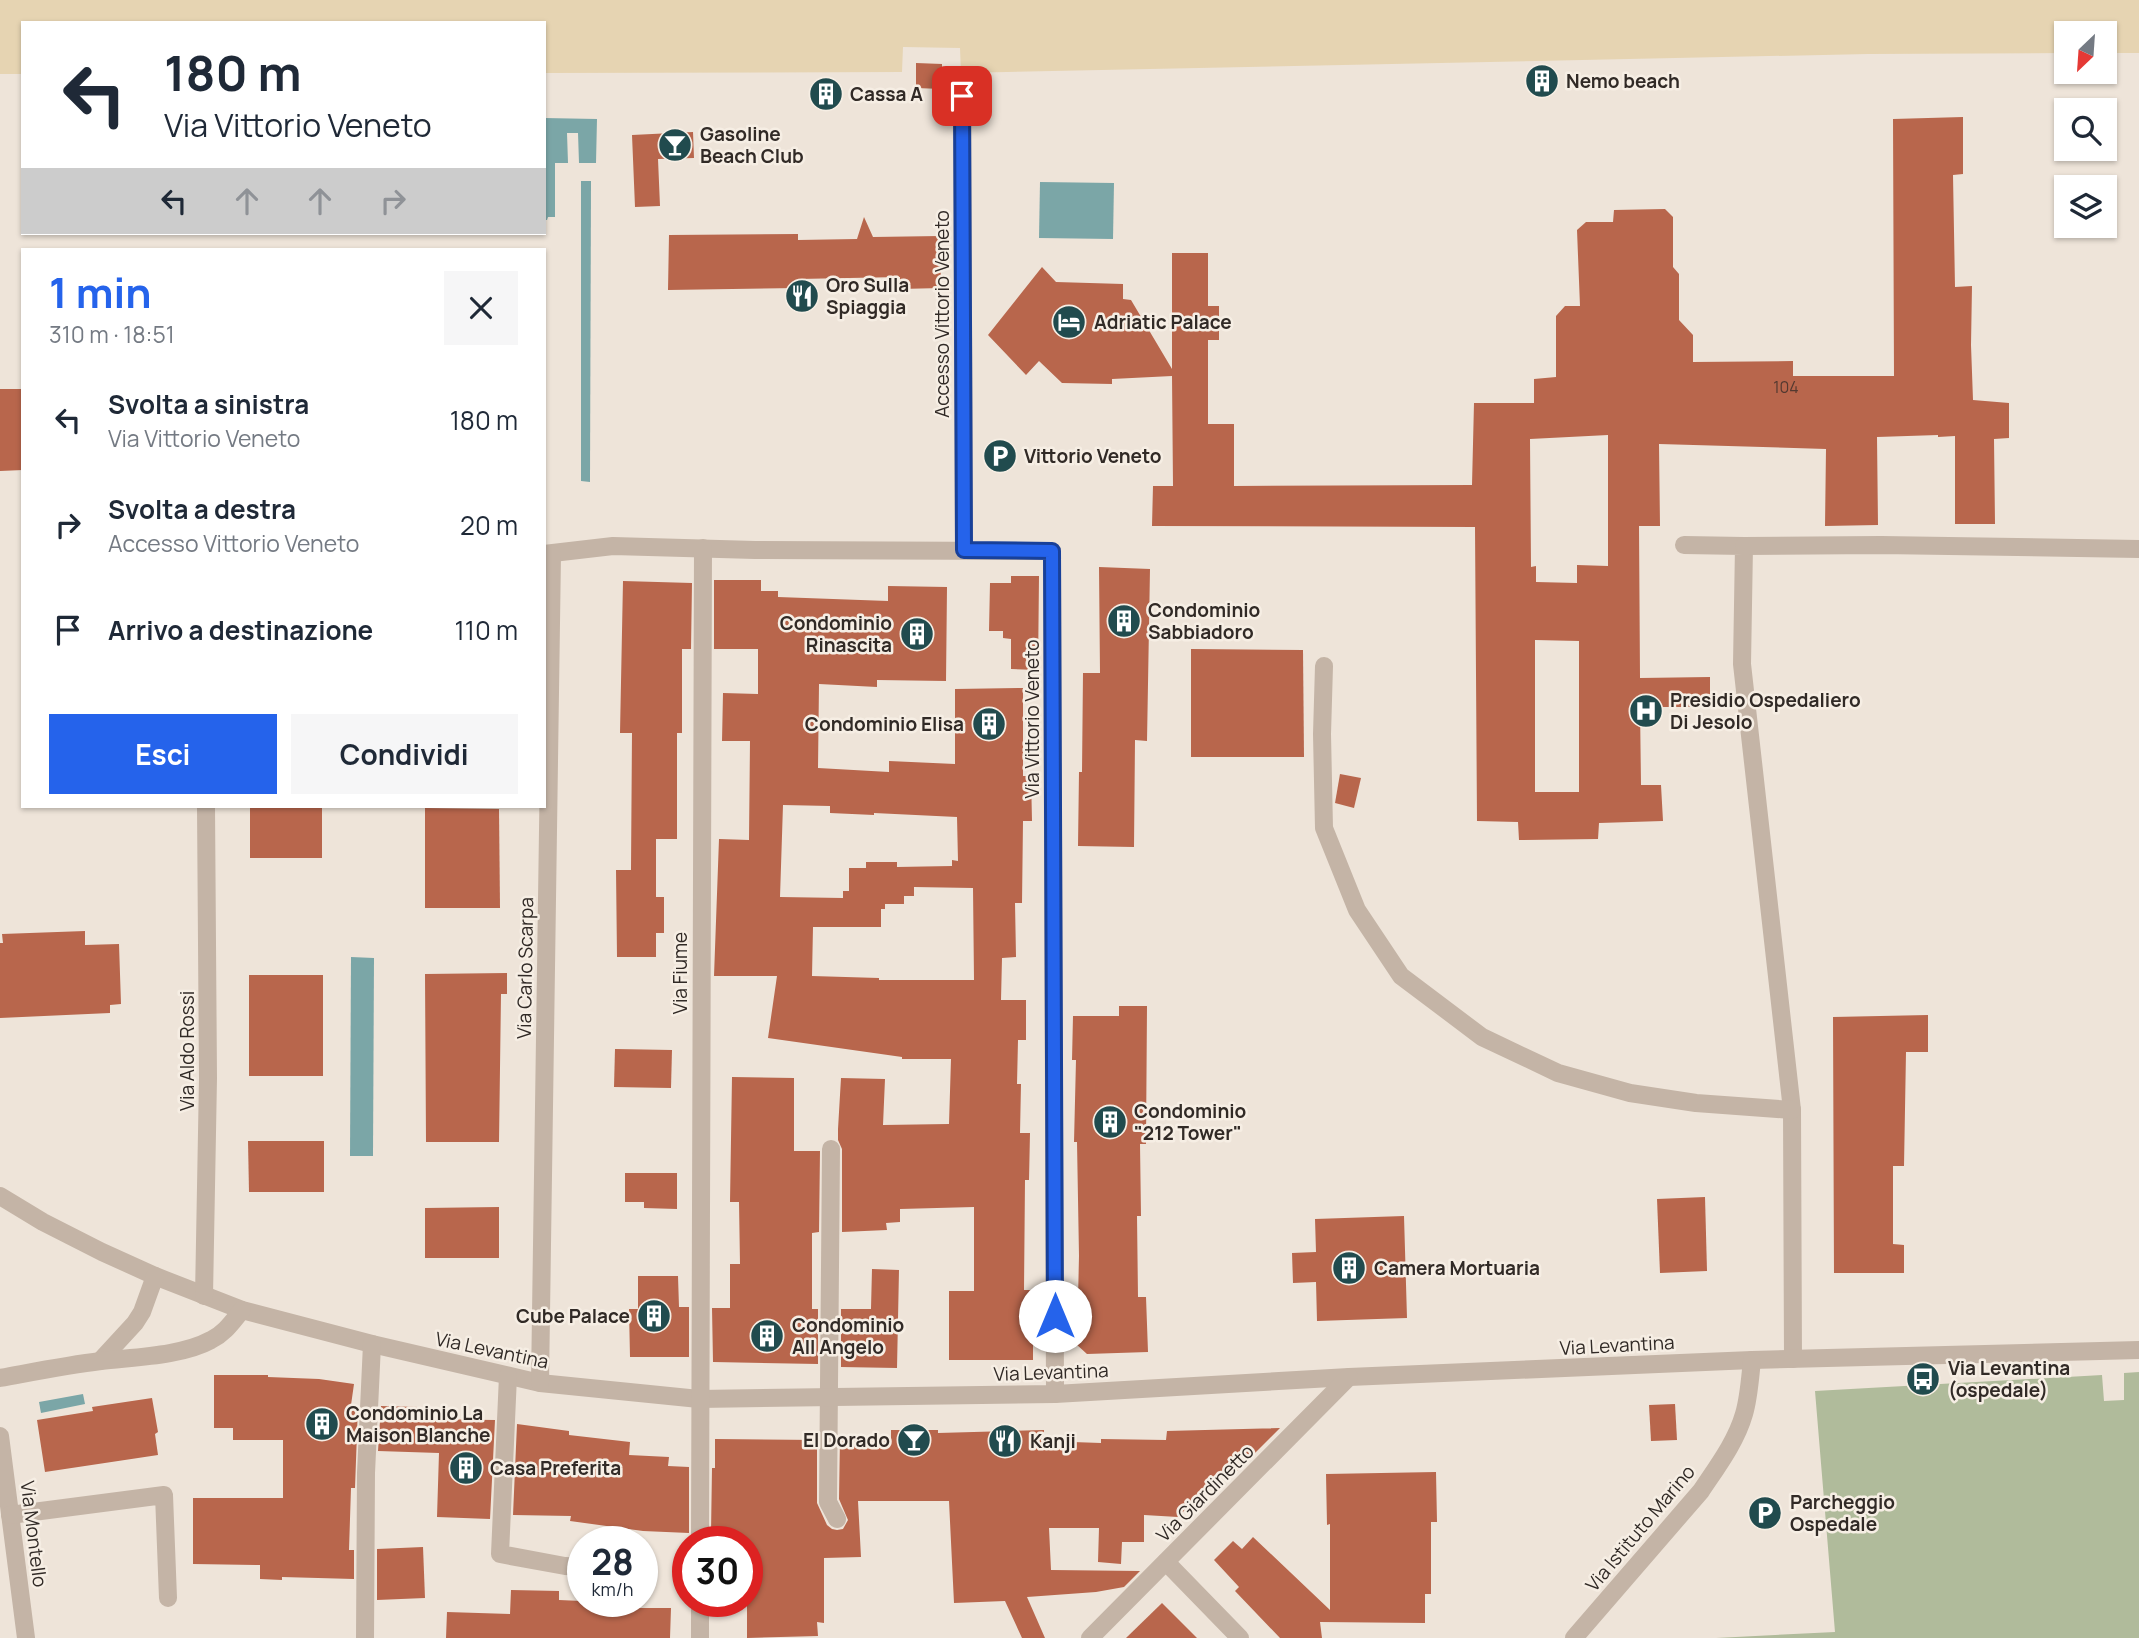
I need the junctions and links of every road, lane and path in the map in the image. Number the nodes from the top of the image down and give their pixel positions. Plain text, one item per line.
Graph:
1 (962, 78) dead end
2 (1684, 545) dead end
3 (1744, 546) junction
4 (703, 548) junction
5 (964, 550) junction
6 (2139, 550) edge
7 (548, 554) edge
8 (1324, 666) dead end
9 (546, 761) edge
10 (206, 808) edge
11 (546, 808) edge
12 (1792, 1110) junction
13 (831, 1149) dead end
14 (0, 1196) edge
15 (155, 1276) junction
16 (204, 1296) junction
17 (242, 1310) junction
18 (372, 1344) junction
19 (2139, 1350) edge
20 (1793, 1359) junction
21 (1752, 1360) junction
22 (100, 1361) junction
23 (508, 1376) junction
24 (1349, 1377) junction
25 (0, 1378) edge
26 (540, 1383) junction
27 (1055, 1394) junction
28 (828, 1398) junction
29 (699, 1399) junction
30 (0, 1436) edge
31 (10, 1515) junction
32 (837, 1519) dead end
33 (699, 1526) edge
34 (1166, 1562) junction
35 (567, 1566) edge
36 (168, 1598) dead end
37 (700, 1617) edge
38 (26, 1638) edge
39 (365, 1638) edge
40 (700, 1638) edge
41 (1090, 1638) edge
42 (1240, 1638) edge
43 (1574, 1638) edge

1 - 5 street, Accesso Vittorio Veneto
2 - 3 street
3 - 6 street
3 - 12 street
4 - 5 street, Via Vittorio Veneto
4 - 7 street, Via Vittorio Veneto
4 - 29 street, Via Fiume
5 - 27 street, Via Vittorio Veneto
7 - 9 street, Via Carlo Scarpa
8 - 12 street
10 - 16 street, Via Aldo Rossi
11 - 26 street, Via Carlo Scarpa
12 - 20 street
13 - 28 street
14 - 15 street, Via Levantina
15 - 16 street, Via Levantina
15 - 22 street
16 - 17 street, Via Levantina
17 - 18 street, Via Levantina
17 - 22 street
18 - 23 street, Via Levantina
18 - 39 street
19 - 20 street, Via Levantina
20 - 21 street, Via Levantina
21 - 24 street, Via Levantina
21 - 43 street, Via Istituto Marino
22 - 25 street
23 - 26 street, Via Levantina
23 - 35 street
24 - 27 street, Via Levantina
24 - 34 street, Via Giardinetto
26 - 29 street, Via Levantina
27 - 28 street, Via Levantina
28 - 29 street, Via Levantina
28 - 32 street
29 - 33 street, Via Fiume
30 - 31 street, Via Montello
31 - 36 street
31 - 38 street, Via Montello
34 - 41 street, Via Giardinetto
34 - 42 street
37 - 40 street

